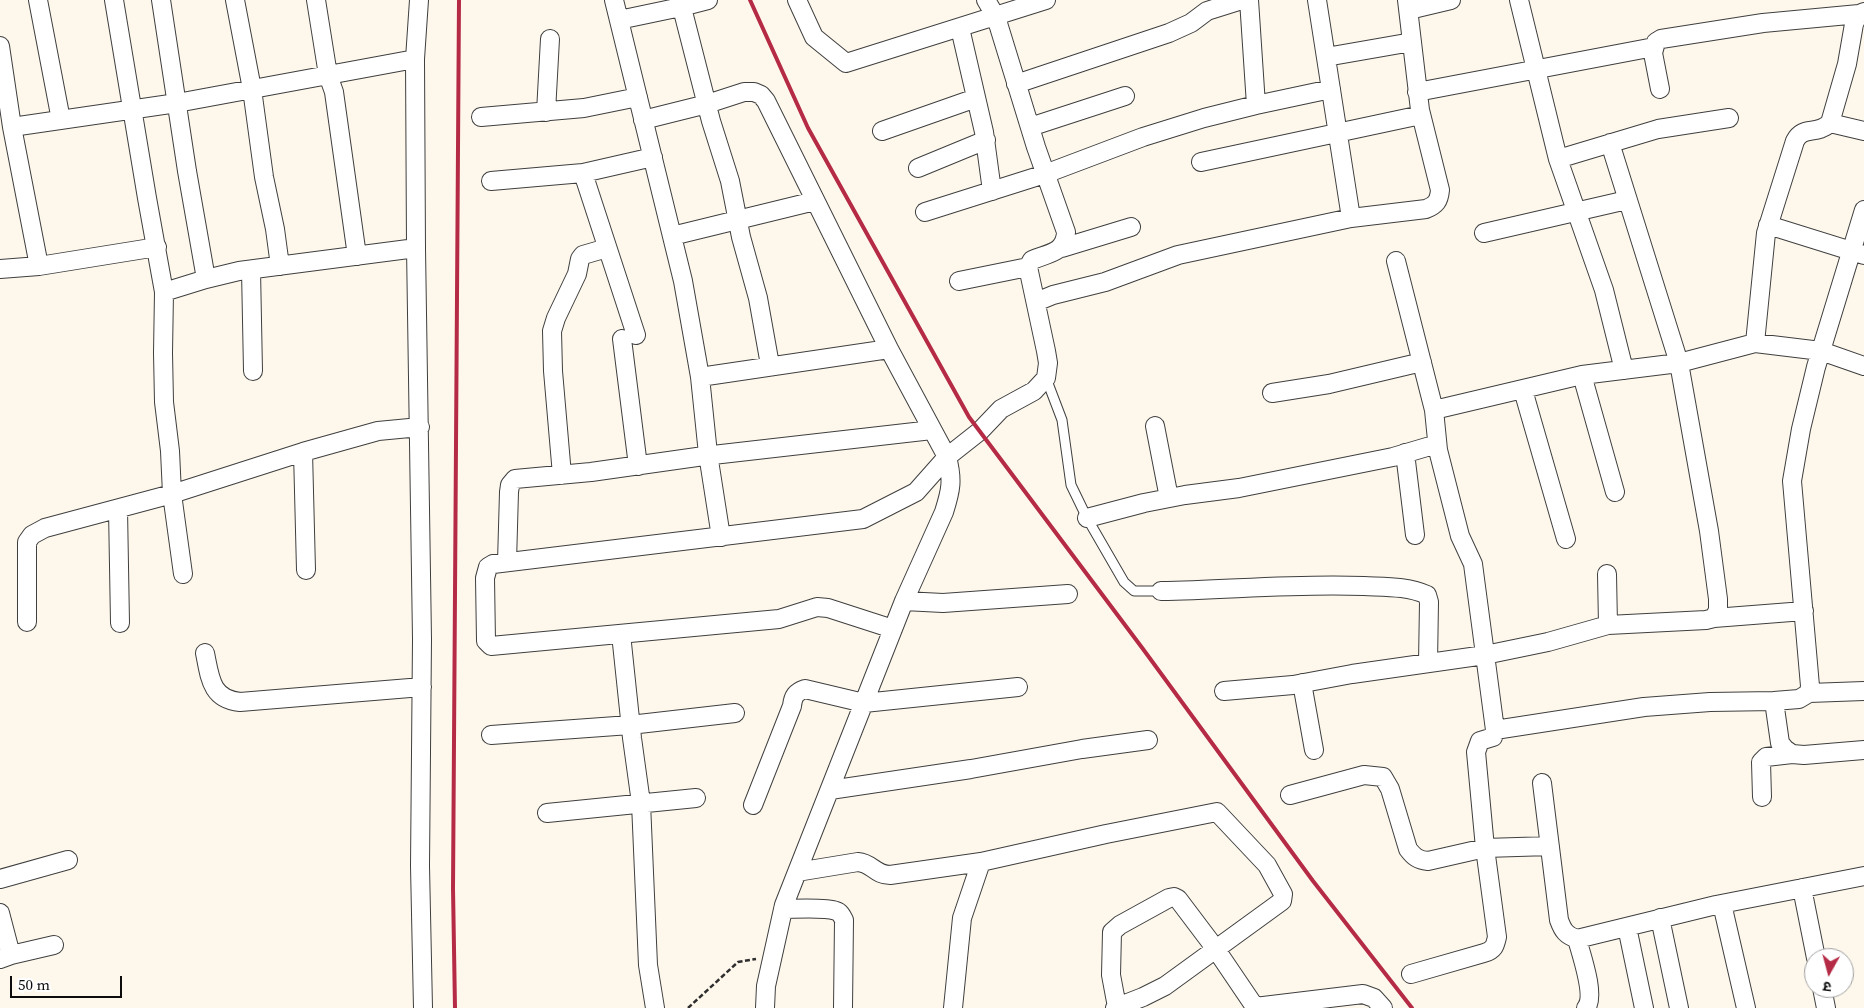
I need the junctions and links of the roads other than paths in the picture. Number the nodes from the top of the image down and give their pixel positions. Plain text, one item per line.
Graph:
1 (38, 0) edge
2 (114, 0) edge
3 (161, 0) edge
4 (235, 0) edge
5 (316, 0) edge
6 (418, 0) edge
7 (614, 0) edge
8 (708, 0) edge
9 (798, 0) edge
10 (986, 0) edge
11 (1046, 0) edge
12 (1242, 0) edge
13 (1250, 0) edge
14 (1317, 0) edge
15 (1451, 0) edge
16 (1519, 0) edge
17 (680, 4) edge
18 (1408, 5) edge
19 (1861, 13) edge
20 (996, 17) junction
21 (619, 20) junction
22 (960, 28) junction
23 (550, 39) dead end
24 (1412, 42) junction
25 (0, 46) edge
26 (1654, 48) junction
27 (1326, 57) junction
28 (415, 59) junction
29 (1855, 63) edge
30 (1537, 71) junction
31 (328, 75) junction
32 (1016, 84) junction
33 (252, 89) junction
34 (1331, 89) junction
35 (1660, 89) dead end
36 (1417, 92) junction
37 (1125, 96) dead end
38 (638, 97) junction
39 (976, 98) junction
40 (177, 103) junction
41 (707, 104) junction
42 (1256, 106) junction
43 (133, 110) junction
44 (546, 112) junction
45 (1421, 115) junction
46 (482, 117) dead end
47 (1729, 118) dead end
48 (61, 120) junction
49 (643, 120) junction
50 (1830, 124) junction
51 (12, 126) junction
52 (1030, 127) junction
53 (882, 131) dead end
54 (1864, 131) edge
55 (1337, 132) junction
56 (986, 140) junction
57 (1610, 143) junction
58 (653, 157) junction
59 (1558, 159) junction
60 (1201, 162) dead end
61 (918, 168) dead end
62 (583, 172) junction
63 (1045, 174) junction
64 (491, 182) dead end
65 (992, 191) junction
66 (1627, 200) junction
67 (815, 201) junction
68 (1864, 210) edge
69 (926, 212) dead end
70 (1576, 213) junction
71 (1351, 218) junction
72 (738, 220) junction
73 (1768, 225) junction
74 (1131, 227) dead end
75 (1484, 233) dead end
76 (672, 236) junction
77 (157, 247) junction
78 (416, 248) junction
79 (607, 248) junction
80 (1062, 248) junction
81 (1858, 254) edge
82 (357, 256) junction
83 (1396, 261) dead end
84 (39, 266) junction
85 (280, 266) junction
86 (1028, 267) junction
87 (0, 269) edge
88 (251, 270) junction
89 (206, 279) junction
90 (959, 281) dead end
91 (164, 292) junction
92 (1036, 302) junction
93 (1755, 343) junction
94 (889, 349) junction
95 (1821, 351) junction
96 (1422, 362) junction
97 (1679, 363) junction
98 (770, 365) junction
99 (1864, 366) edge
100 (1624, 370) junction
101 (253, 371) dead end
102 (1582, 375) junction
103 (700, 377) junction
104 (1046, 378) junction
105 (1523, 390) junction
106 (1272, 393) dead end
107 (1434, 410) junction
108 (1155, 426) dead end
109 (420, 427) junction
110 (932, 430) junction
111 (1437, 444) junction
112 (303, 452) junction
113 (1405, 453) junction
114 (709, 456) junction
115 (947, 458) junction
116 (638, 466) junction
117 (562, 475) junction
118 (1616, 492) dead end
119 (172, 494) junction
120 (1169, 498) junction
121 (118, 509) junction
122 (1087, 518) junction
123 (1415, 535) dead end
124 (722, 536) junction
125 (1566, 539) dead end
126 (507, 562) junction
127 (306, 570) dead end
128 (183, 574) dead end
129 (1607, 574) dead end
130 (1161, 591) joint
131 (1068, 594) dead end
132 (904, 601) junction
133 (1804, 611) junction
134 (1714, 618) junction
135 (26, 622) dead end
136 (120, 623) dead end
137 (1608, 625) junction
138 (893, 629) junction
139 (621, 634) junction
140 (205, 653) dead end
141 (1485, 655) junction
142 (1428, 664) junction
143 (1302, 683) junction
144 (422, 687) junction
145 (1018, 687) dead end
146 (1224, 691) dead end
147 (1864, 691) edge
148 (1809, 693) junction
149 (1774, 701) junction
150 (864, 702) junction
151 (735, 713) dead end
152 (630, 725) junction
153 (1495, 730) junction
154 (491, 735) dead end
155 (1148, 740) dead end
156 (1314, 750) dead end
157 (1864, 750) edge
158 (1792, 754) junction
159 (1542, 783) dead end
160 (830, 790) junction
161 (1290, 795) dead end
162 (1762, 797) dead end
163 (696, 798) dead end
164 (640, 803) junction
165 (753, 804) dead end
166 (547, 813) dead end
167 (1550, 846) junction
168 (1485, 848) junction
169 (68, 860) dead end
170 (981, 862) junction
171 (797, 872) junction
172 (1864, 876) edge
173 (0, 879) edge
174 (1802, 888) junction
175 (1722, 904) junction
176 (784, 909) junction
177 (0, 913) edge
178 (1660, 918) junction
179 (1628, 927) junction
180 (1577, 939) junction
181 (54, 945) dead end
182 (1216, 948) junction
183 (1814, 948) edge
184 (6, 957) edge
185 (1411, 974) dead end
186 (423, 1008) edge
187 (655, 1008) edge
188 (765, 1008) edge
189 (843, 1008) edge
190 (953, 1008) edge
191 (1116, 1008) edge
192 (1383, 1008) edge
193 (1586, 1008) edge
194 (1644, 1008) edge
195 (1679, 1008) edge
196 (1746, 1008) edge

1 - 48 street
2 - 43 street
3 - 40 street
4 - 33 street
5 - 31 street
6 - 28 street
7 - 21 street
8 - 17 street
9 - 22 street
10 - 20 street
11 - 20 street
12 - 32 street
13 - 42 street
14 - 27 street
15 - 18 street
16 - 30 street
17 - 21 street
17 - 41 street
18 - 24 street
19 - 26 street
19 - 29 street
20 - 22 street
20 - 32 street
21 - 38 street
22 - 39 street
23 - 44 street
24 - 27 street
24 - 36 street
25 - 51 street
26 - 30 street
26 - 35 street
27 - 34 street
28 - 31 street
28 - 78 street
29 - 50 street
30 - 36 street
30 - 59 street
31 - 33 street
31 - 82 street
32 - 52 street
33 - 40 street
33 - 85 street
34 - 42 street
34 - 55 street
36 - 45 street
37 - 52 street
38 - 44 street
38 - 49 street
39 - 53 street
39 - 56 street
40 - 43 street
40 - 89 street
41 - 49 street
41 - 67 street
41 - 72 street
42 - 63 street
43 - 48 street
43 - 77 street
44 - 46 street
45 - 55 street
45 - 71 street
47 - 57 street
48 - 51 street
49 - 58 street
50 - 54 street
50 - 73 street
51 - 84 street
52 - 63 street
55 - 60 street
55 - 71 street
56 - 61 street
56 - 65 street
57 - 59 street
57 - 66 street
58 - 62 street
58 - 76 street
59 - 70 street
62 - 64 street
62 - 79 street
63 - 65 street
63 - 80 street
65 - 69 street
66 - 70 street
66 - 97 street
67 - 72 street
67 - 94 street
68 - 81 street
70 - 75 street
70 - 100 street
71 - 92 street
72 - 76 street
72 - 98 street
73 - 81 street
73 - 93 street
74 - 80 street
76 - 103 street
77 - 84 street
77 - 91 street
78 - 82 street
78 - 109 street
79 - 116 street
79 - 117 street
80 - 86 street
81 - 95 street
82 - 85 street
83 - 96 street
84 - 87 street
85 - 88 street
86 - 90 street
86 - 92 street
88 - 89 street
88 - 101 street
89 - 91 street
91 - 119 street
92 - 104 street
93 - 95 street
93 - 97 street
94 - 98 street
94 - 110 street
95 - 99 street
95 - 133 street
96 - 106 street
96 - 107 street
97 - 100 street
97 - 134 street
98 - 103 street
100 - 102 street
102 - 105 street
102 - 118 street
103 - 114 street
104 - 115 street
104 - 122 lane
105 - 107 street
105 - 125 street
107 - 111 street
108 - 120 street
109 - 112 street
109 - 144 street
110 - 114 street
110 - 115 street
111 - 113 street
111 - 141 street
112 - 119 street
112 - 127 street
113 - 120 street
113 - 123 street
114 - 116 street
114 - 124 street
115 - 124 street
115 - 132 street
116 - 117 street
117 - 126 street
119 - 121 street
119 - 128 street
120 - 122 street
121 - 135 street
121 - 136 street
122 - 130 lane
124 - 126 street
126 - 139 street
129 - 137 street
130 - 142 street
131 - 132 street
132 - 138 street
133 - 134 street
133 - 148 street
134 - 137 street
137 - 141 street
138 - 139 street
138 - 150 street
139 - 152 street
140 - 144 street
141 - 142 street
141 - 153 street
142 - 143 street
143 - 146 street
143 - 156 street
144 - 186 street
145 - 150 street
147 - 148 street
148 - 149 street
149 - 153 street
149 - 158 street
150 - 160 street
150 - 165 street
151 - 152 street
152 - 154 street
152 - 164 street
153 - 168 street
155 - 160 street
157 - 158 street
158 - 162 street
159 - 167 street
160 - 171 street
161 - 168 street
163 - 164 street
164 - 166 street
164 - 187 street
167 - 168 street
167 - 180 street
168 - 185 street
169 - 173 street
170 - 171 street
170 - 182 street
170 - 190 street
171 - 176 street
172 - 174 street
174 - 175 street
174 - 183 street
175 - 178 street
175 - 196 street
176 - 188 street
176 - 189 street
177 - 184 street
178 - 179 street
178 - 195 street
179 - 180 street
179 - 194 street
180 - 193 street
181 - 184 street
182 - 191 street
182 - 191 street
182 - 192 street

